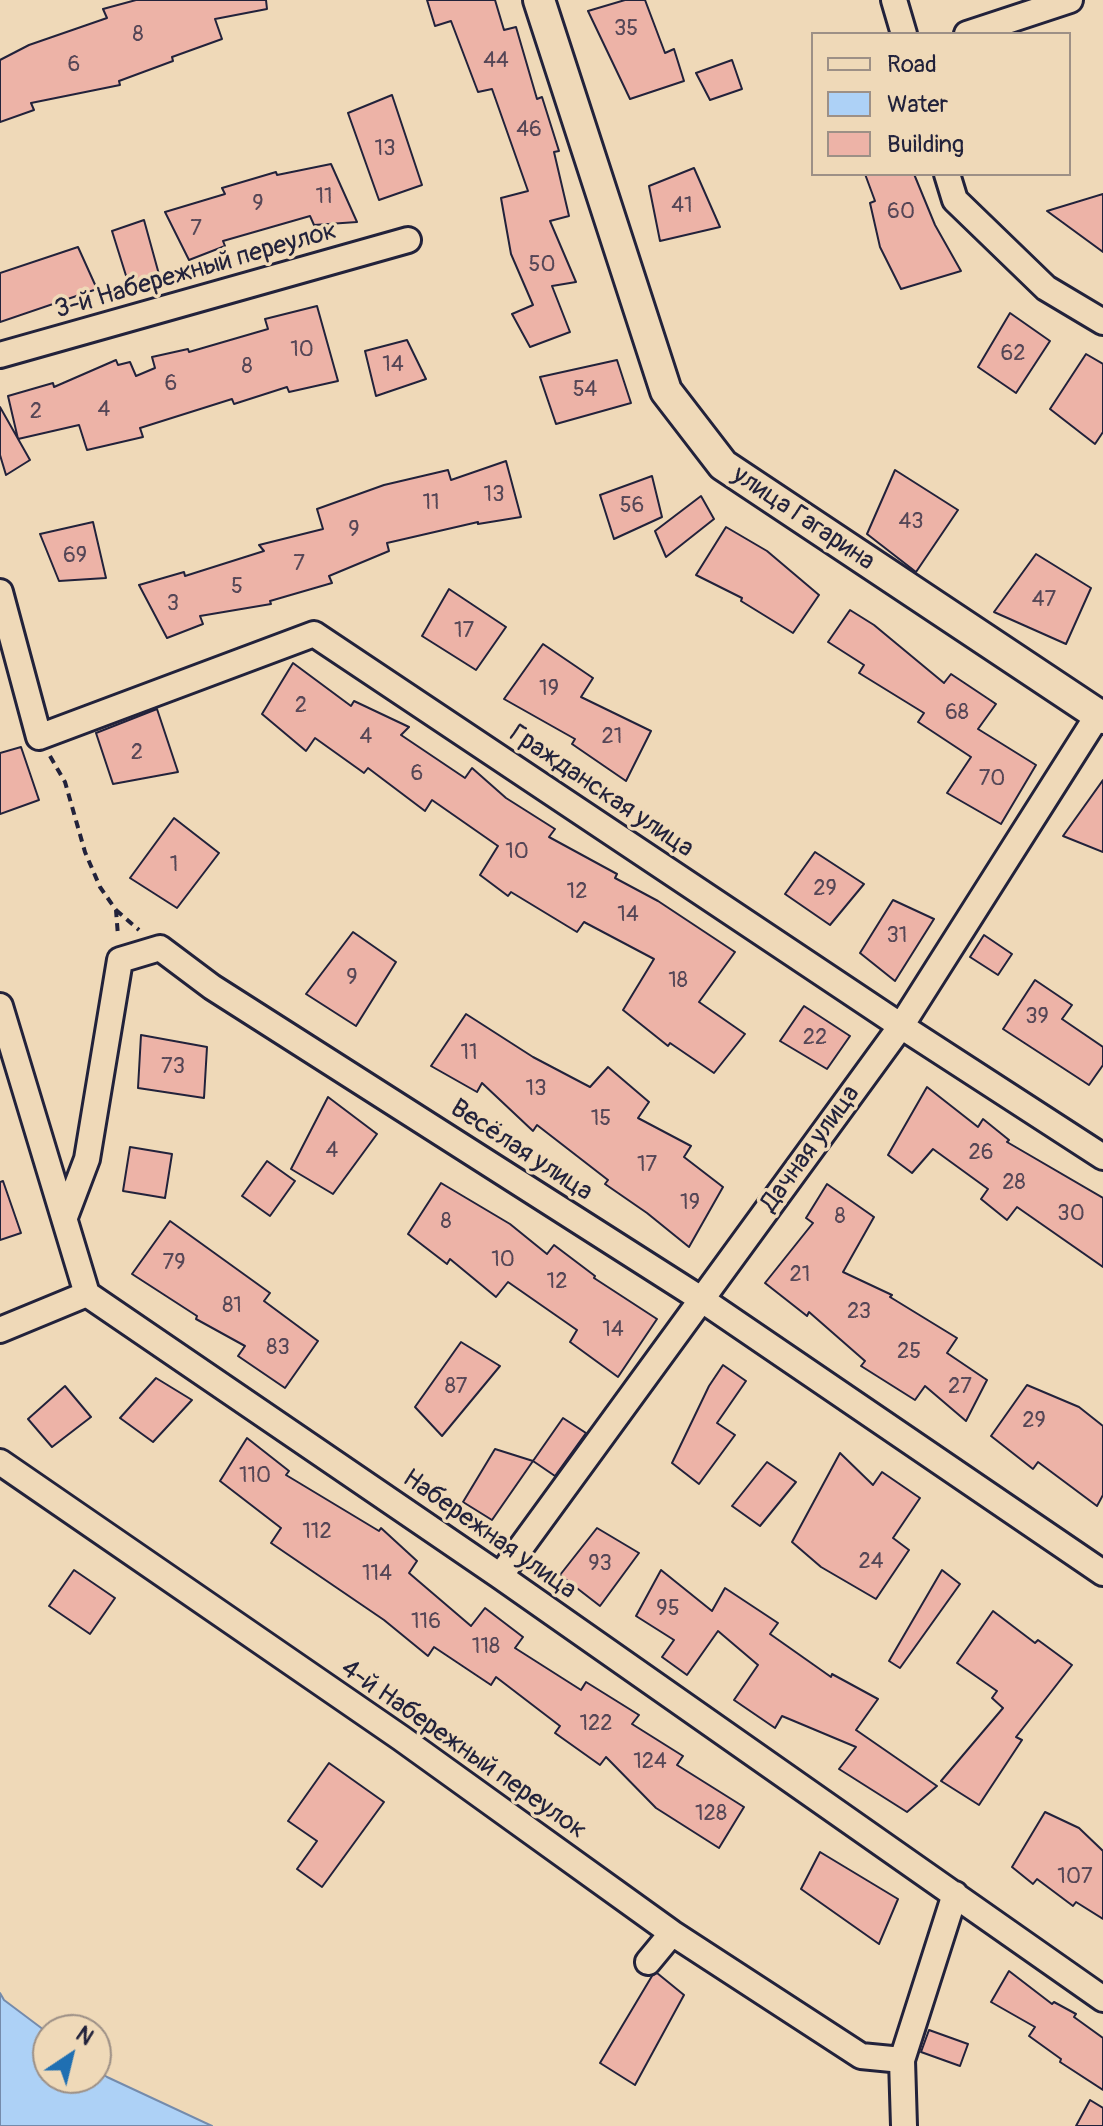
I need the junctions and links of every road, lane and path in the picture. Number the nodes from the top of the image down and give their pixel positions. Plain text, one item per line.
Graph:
1 (539, 0) edge
2 (894, 0) edge
3 (1070, 0) edge
4 (903, 32) edge
5 (973, 32) edge
6 (948, 176) edge
7 (408, 240) dead end
8 (1103, 322) edge
9 (0, 355) edge
10 (0, 592) edge
11 (1101, 714) edge
12 (39, 737) junction
13 (120, 960) junction
14 (0, 1006) edge
15 (901, 1026) junction
16 (1103, 1157) edge
17 (65, 1217) junction
18 (87, 1294) junction
19 (701, 1299) junction
20 (0, 1330) edge
21 (0, 1462) edge
22 (1103, 1573) edge
23 (500, 1576) junction
24 (955, 1894) junction
25 (672, 1933) junction
26 (648, 1962) dead end
27 (1103, 1999) edge
28 (902, 2060) junction
29 (904, 2126) edge

1 - 11 main road, улица Гагарина
2 - 4 street
3 - 5 street
6 - 8 street
7 - 9 street, 3-й Набережный переулок
10 - 12 street
11 - 15 street, Дачная улица
12 - 13 path
12 - 15 street, Гражданская улица
13 - 17 street
13 - 19 street, Весёлая улица
14 - 17 street
15 - 16 street, Гражданская улица
15 - 19 street, Дачная улица
17 - 18 street
18 - 20 street
18 - 23 street, Набережная улица
19 - 22 street, Весёлая улица
19 - 23 street, Дачная улица
21 - 25 street, 4-й Набережный переулок
23 - 24 street, Набережная улица
24 - 27 street, Набережная улица
24 - 28 street
25 - 26 street
25 - 28 street, 4-й Набережный переулок
28 - 29 street

